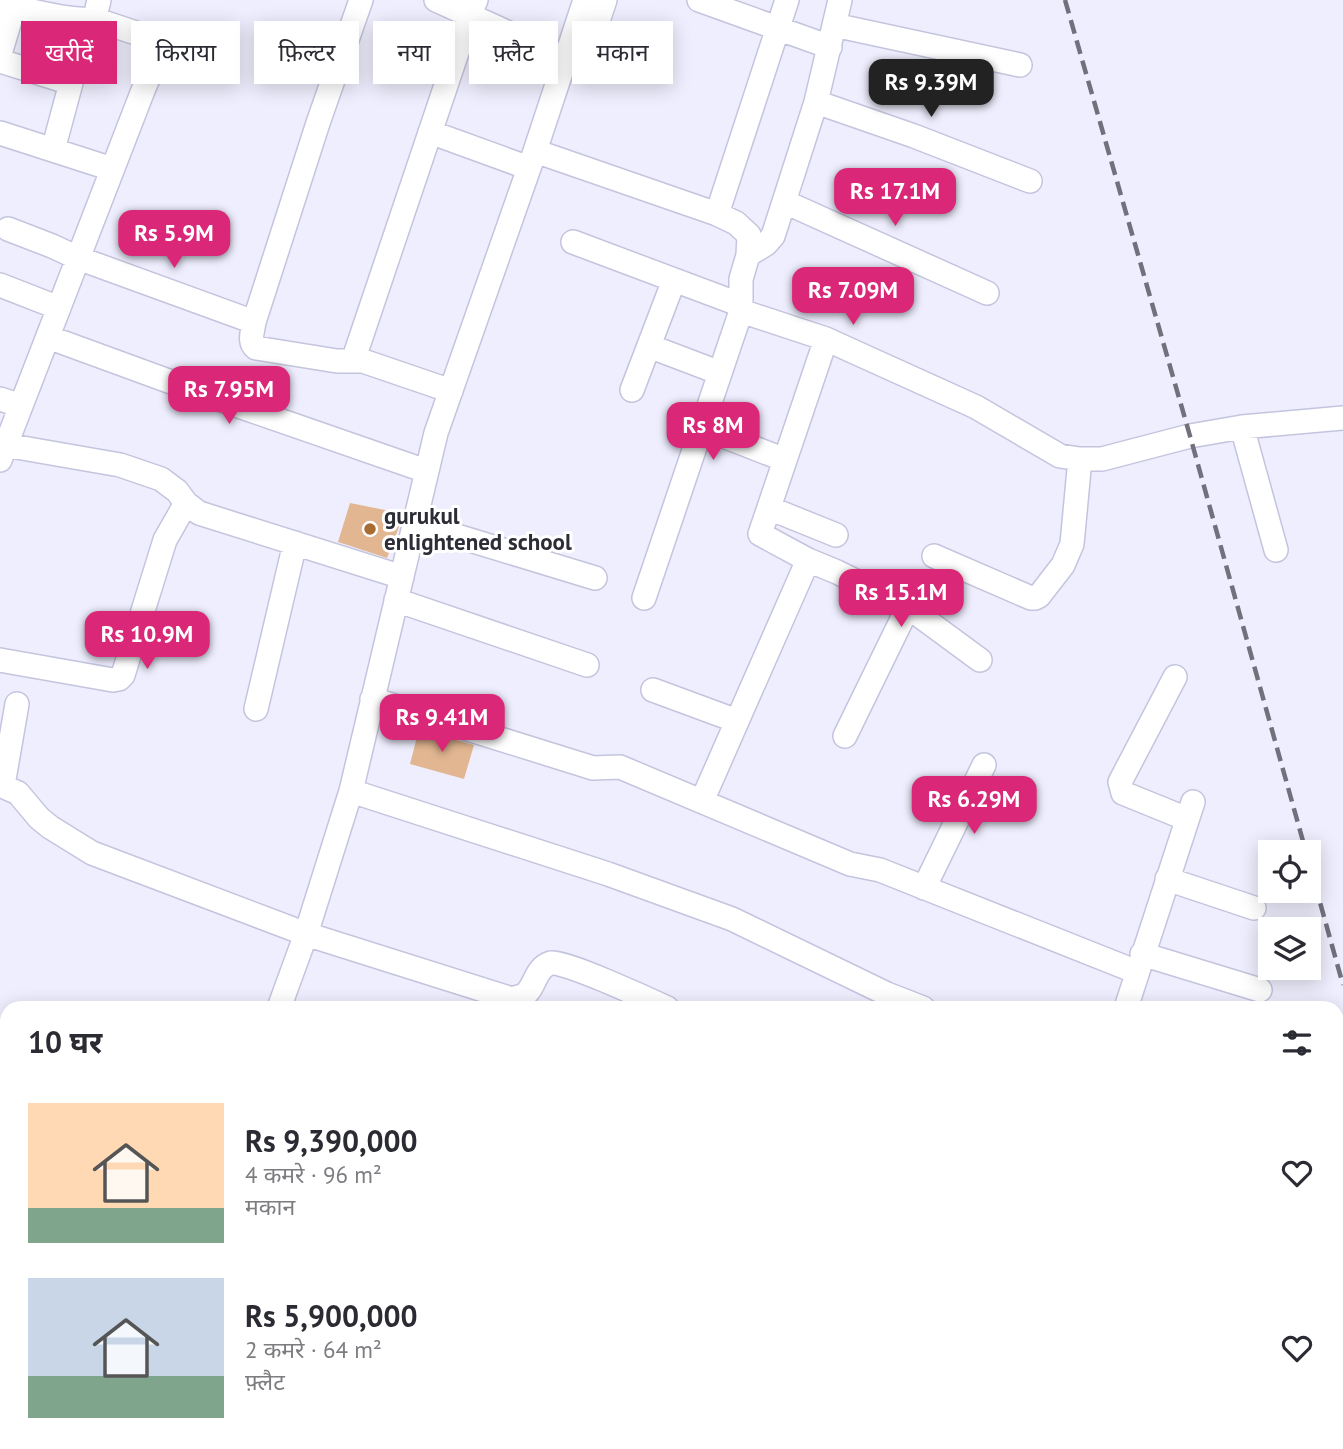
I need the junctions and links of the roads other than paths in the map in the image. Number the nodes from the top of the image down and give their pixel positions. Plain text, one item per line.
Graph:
1 (361, 0) edge
2 (436, 0) edge
3 (605, 0) edge
4 (699, 0) edge
5 (787, 0) edge
6 (840, 0) edge
7 (581, 3) edge
8 (7, 6) edge
9 (473, 7) edge
10 (98, 9) edge
11 (778, 30) junction
12 (832, 36) junction
13 (569, 50) junction
14 (0, 54) edge
15 (0, 61) edge
16 (1020, 65) dead end
17 (816, 102) junction
18 (430, 132) junction
19 (0, 133) edge
20 (53, 150) junction
21 (532, 159) junction
22 (112, 169) junction
23 (1030, 181) dead end
24 (785, 202) junction
25 (717, 214) junction
26 (8, 229) dead end
27 (573, 242) dead end
28 (748, 255) junction
29 (78, 258) junction
30 (674, 280) junction
31 (0, 285) edge
32 (987, 293) dead end
33 (59, 308) junction
34 (741, 308) junction
35 (254, 323) junction
36 (48, 337) junction
37 (649, 346) junction
38 (822, 348) junction
39 (353, 361) junction
40 (720, 373) junction
41 (632, 390) dead end
42 (451, 391) junction
43 (10, 402) edge
44 (1343, 418) edge
45 (705, 419) junction
46 (1242, 427) junction
47 (2, 450) edge
48 (1080, 459) junction
49 (785, 460) junction
50 (426, 471) junction
51 (186, 503) junction
52 (769, 508) junction
53 (414, 523) junction
54 (836, 535) dead end
55 (295, 544) junction
56 (1276, 550) dead end
57 (934, 556) dead end
58 (808, 560) junction
59 (402, 577) junction
60 (595, 578) dead end
61 (644, 598) dead end
62 (396, 600) junction
63 (908, 607) junction
64 (0, 660) edge
65 (980, 660) dead end
66 (587, 665) dead end
67 (1175, 677) dead end
68 (653, 690) dead end
69 (372, 699) junction
70 (17, 704) dead end
71 (256, 709) dead end
72 (737, 721) junction
73 (845, 736) dead end
74 (984, 765) dead end
75 (1, 785) edge
76 (351, 791) junction
77 (702, 801) junction
78 (1167, 879) junction
79 (925, 888) junction
80 (1254, 908) dead end
81 (306, 934) junction
82 (1140, 963) junction
83 (1260, 990) dead end
84 (282, 1001) edge
85 (651, 1001) edge
86 (905, 1001) edge
87 (1128, 1001) edge

1 - 35 street
2 - 9 street
3 - 13 street
4 - 11 street
5 - 11 street
6 - 12 street
7 - 13 street
8 - 10 street
8 - 14 street
9 - 13 street
9 - 18 street
10 - 22 street
11 - 12 street
11 - 25 street
12 - 16 street
12 - 17 street
13 - 21 street
15 - 20 street
17 - 23 street
17 - 24 street
18 - 21 street
18 - 39 street
19 - 20 street
20 - 22 street
21 - 25 street
21 - 42 street
22 - 29 street
24 - 28 street
24 - 32 street
25 - 28 street
26 - 29 street
27 - 30 street
28 - 34 street
29 - 33 street
29 - 35 street
30 - 34 street
30 - 37 street
31 - 33 street
33 - 36 street
34 - 38 street
34 - 40 street
35 - 39 street
36 - 43 street
36 - 50 street
37 - 40 street
37 - 41 street
38 - 48 street
38 - 49 street
39 - 42 street
40 - 45 street
42 - 50 street
43 - 47 street
44 - 46 street
45 - 49 street
45 - 61 street
46 - 48 street
46 - 56 street
47 - 51 street
48 - 57 street
49 - 52 street
50 - 53 street
51 - 55 street
51 - 64 street
52 - 54 street
52 - 58 street
53 - 59 street
53 - 60 street
55 - 59 street
55 - 71 street
58 - 63 street
58 - 72 street
59 - 62 street
62 - 66 street
62 - 69 street
63 - 65 street
63 - 73 street
67 - 78 street
68 - 72 street
69 - 76 street
69 - 77 street
70 - 75 street
72 - 77 street
74 - 79 street
75 - 81 street
76 - 81 street
76 - 86 street
77 - 79 street
78 - 80 street
78 - 82 street
79 - 82 street
81 - 84 street
81 - 85 street
82 - 83 street
82 - 87 street

